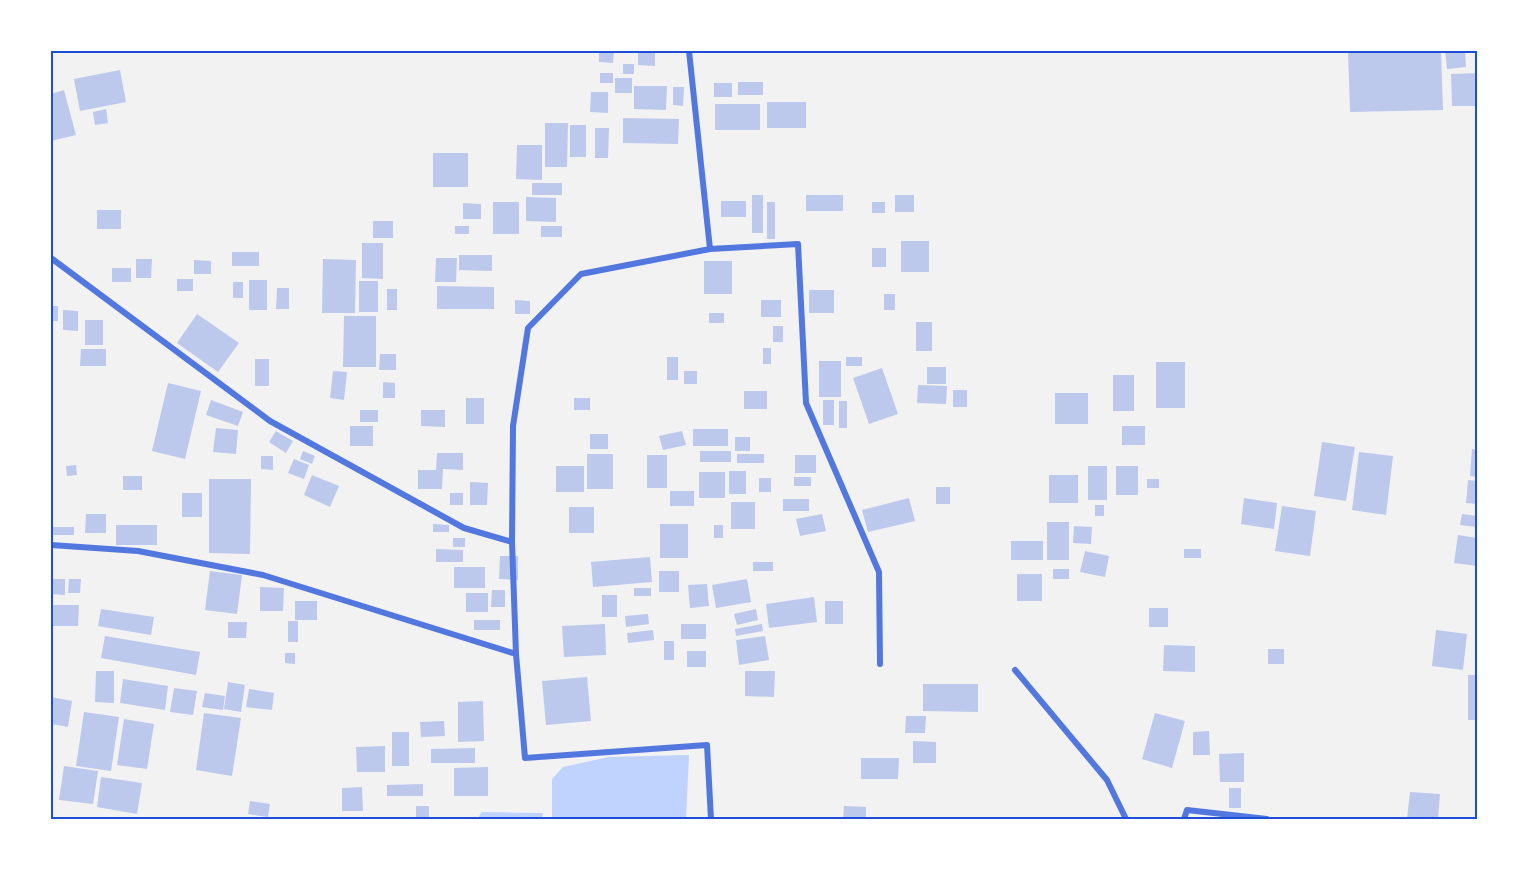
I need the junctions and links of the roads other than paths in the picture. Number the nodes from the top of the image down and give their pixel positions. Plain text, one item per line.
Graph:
1 (689, 51) edge
2 (710, 249) junction
3 (51, 258) edge
4 (512, 542) junction
5 (51, 545) edge
6 (516, 654) junction
7 (880, 664) dead end
8 (1015, 670) dead end
9 (711, 819) edge
10 (1126, 819) edge
11 (1184, 819) edge
12 (1267, 819) edge

1 - 2 street
2 - 4 street
2 - 7 street
3 - 4 street
4 - 6 street
5 - 6 street
6 - 9 street
8 - 10 street
11 - 12 street

